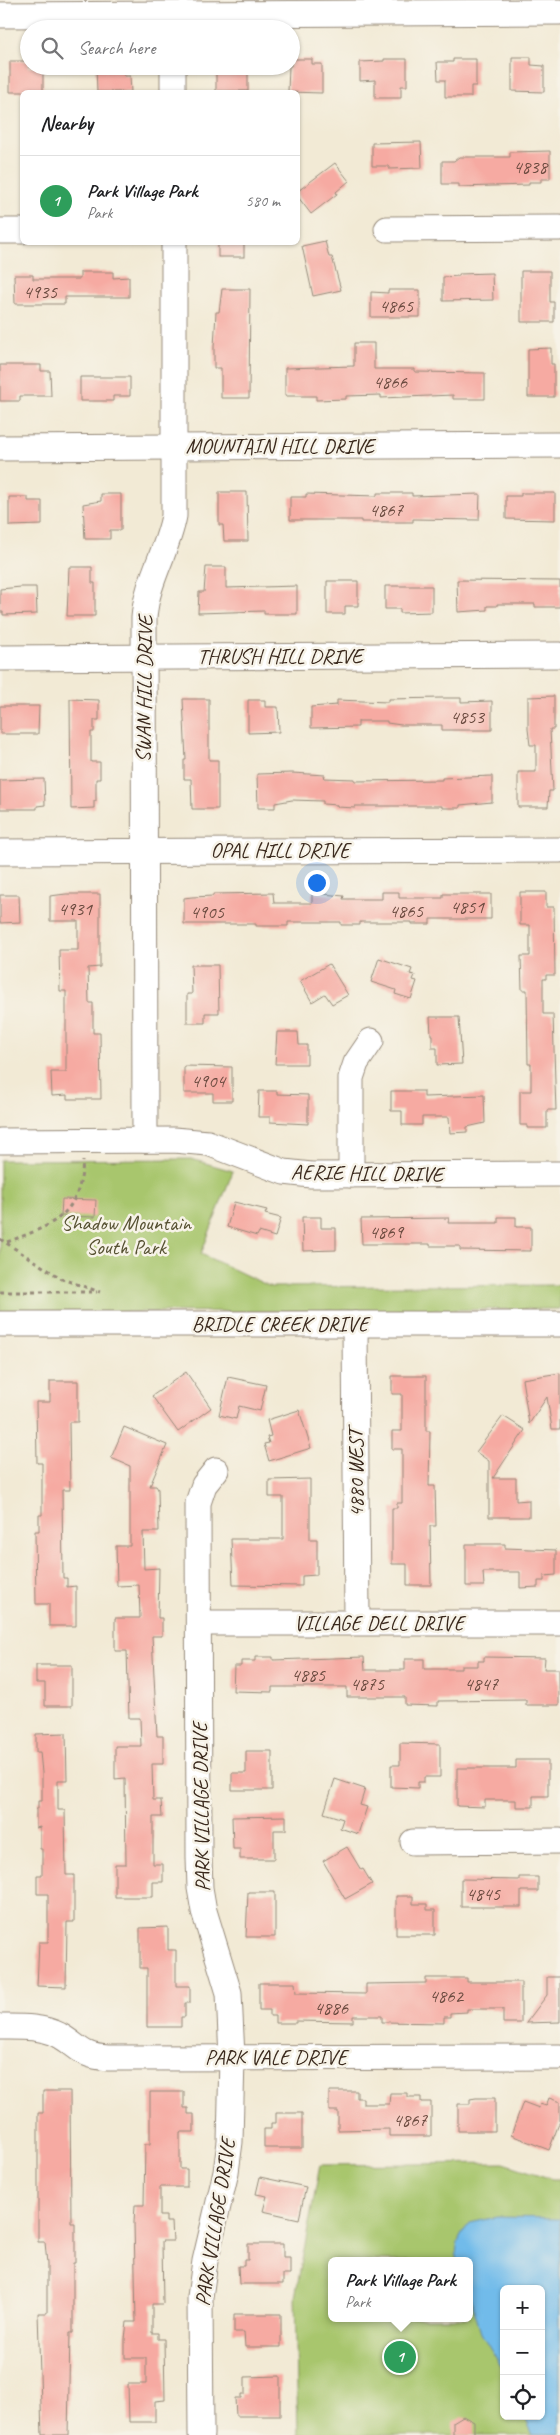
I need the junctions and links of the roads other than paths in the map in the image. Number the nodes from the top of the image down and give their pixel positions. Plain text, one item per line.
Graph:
1 (560, 12) edge
2 (173, 14) edge
3 (0, 15) edge
4 (173, 75) edge
5 (173, 90) edge
6 (560, 228) edge
7 (387, 229) dead end
8 (0, 231) edge
9 (20, 231) edge
10 (174, 245) edge
11 (560, 444) edge
12 (175, 447) junction
13 (0, 448) edge
14 (560, 654) edge
15 (143, 657) junction
16 (0, 658) edge
17 (560, 850) edge
18 (144, 851) junction
19 (0, 852) edge
20 (371, 1041) dead end
21 (0, 1140) edge
22 (145, 1140) junction
23 (560, 1174) edge
24 (351, 1175) junction
25 (0, 1324) edge
26 (355, 1324) junction
27 (560, 1324) edge
28 (216, 1470) dead end
29 (357, 1622) junction
30 (199, 1623) junction
31 (560, 1623) edge
32 (413, 1842) dead end
33 (560, 1842) edge
34 (0, 2027) edge
35 (560, 2057) edge
36 (232, 2058) junction
37 (201, 2435) edge

1 - 2 street
2 - 3 street
4 - 5 street
6 - 7 street
8 - 9 street
10 - 12 street, SWAN HILL DRIVE
11 - 12 street, MOUNTAIN HILL DRIVE
12 - 13 street, MOUNTAIN HILL DRIVE
12 - 15 street, SWAN HILL DRIVE
14 - 15 street, THRUSH HILL DRIVE
15 - 16 street, THRUSH HILL DRIVE
15 - 18 street, SWAN HILL DRIVE
17 - 18 street, OPAL HILL DRIVE
18 - 19 street, OPAL HILL DRIVE
18 - 22 street, SWAN HILL DRIVE
20 - 24 street
21 - 22 street, AERIE HILL DRIVE
22 - 24 street, AERIE HILL DRIVE
23 - 24 street, AERIE HILL DRIVE
25 - 26 street, BRIDLE CREEK DRIVE
26 - 27 street, BRIDLE CREEK DRIVE
26 - 29 street, 4880 WEST
28 - 30 street, PARK VILLAGE DRIVE
29 - 30 street, VILLAGE DELL DRIVE
29 - 31 street, VILLAGE DELL DRIVE
30 - 36 street, PARK VILLAGE DRIVE
32 - 33 street
34 - 36 street, PARK VALE DRIVE
35 - 36 street, PARK VALE DRIVE
36 - 37 street, PARK VILLAGE DRIVE

